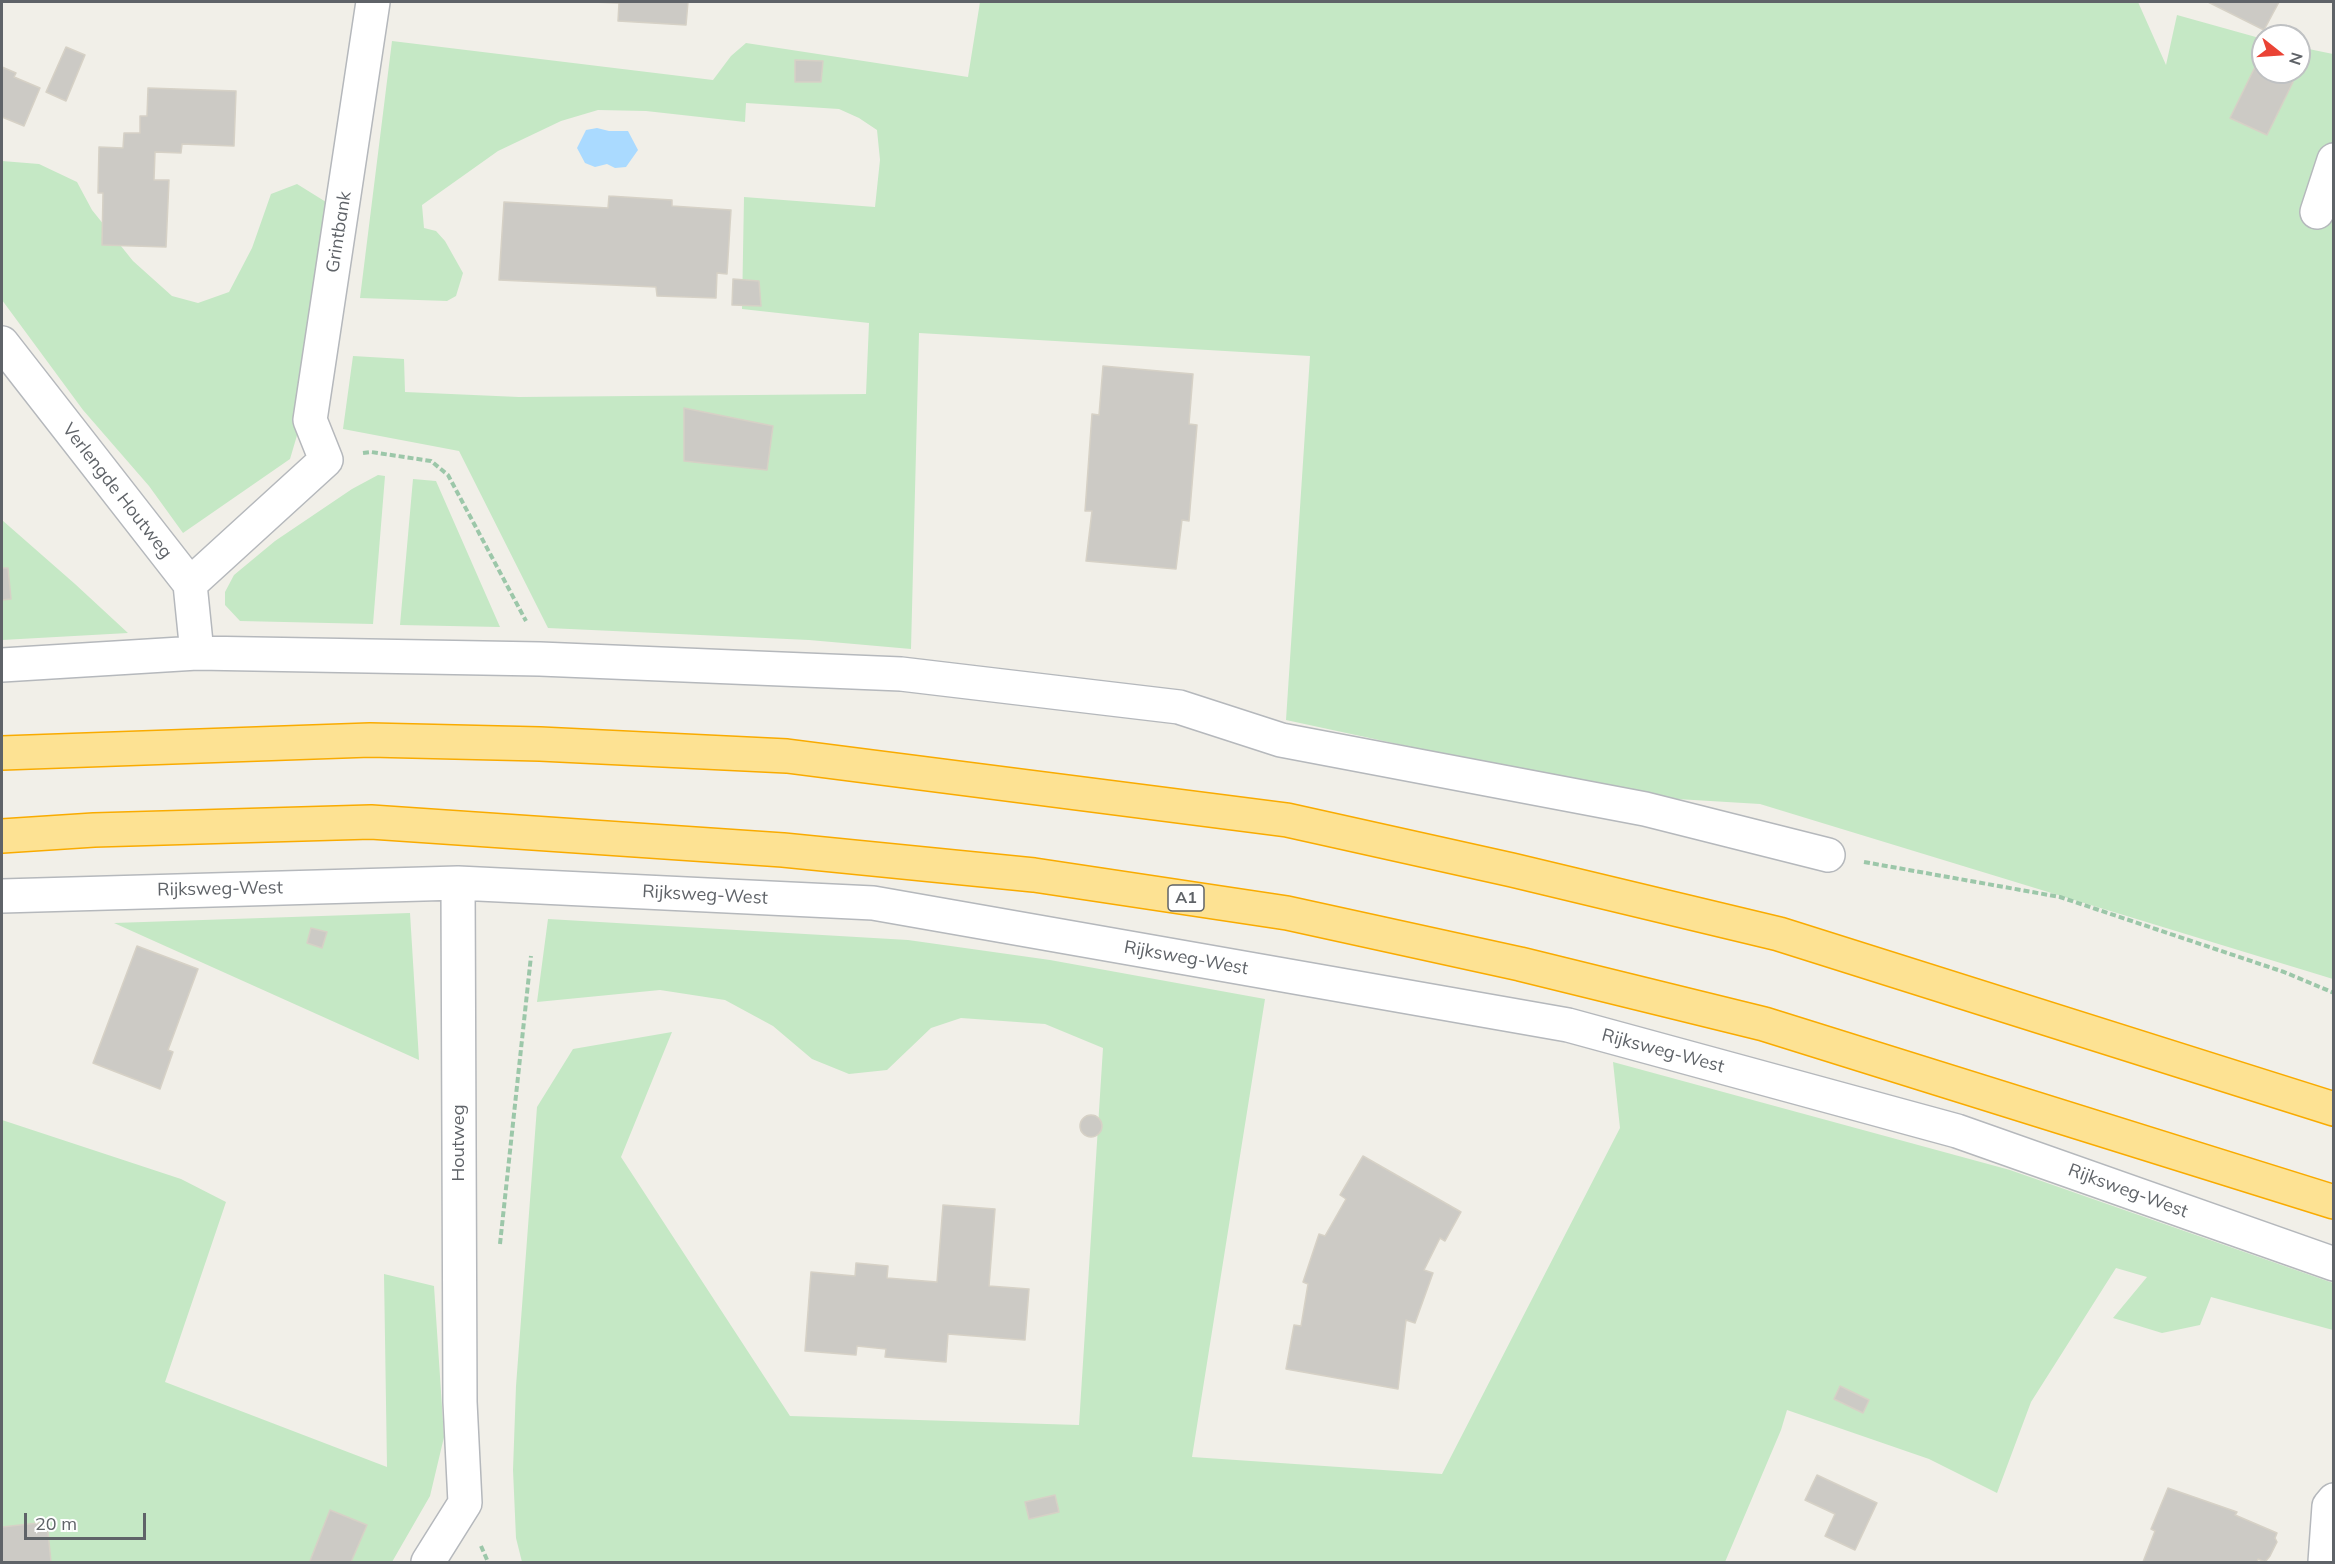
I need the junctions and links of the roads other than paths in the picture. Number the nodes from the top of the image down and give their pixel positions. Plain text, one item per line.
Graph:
1 (374, 2) edge
2 (2334, 160) edge
3 (2317, 212) dead end
4 (2, 343) edge
5 (190, 584) junction
6 (197, 653) junction
7 (2, 665) edge
8 (2, 753) edge
9 (2, 836) edge
10 (1828, 855) road end
11 (458, 884) junction
12 (2, 896) edge
13 (2334, 1108) edge
14 (2334, 1202) edge
15 (2334, 1264) edge
16 (2334, 1500) edge
17 (428, 1563) edge
18 (2325, 1563) edge

1 - 5 street, Grintbank
2 - 3 street
4 - 5 street, Verlengde Houtweg
5 - 6 street
6 - 7 street
6 - 10 street
8 - 13 highway
9 - 14 highway, A1
11 - 12 street, Rijksweg-West
11 - 15 street, Rijksweg-West
11 - 17 street, Houtweg
16 - 18 street

